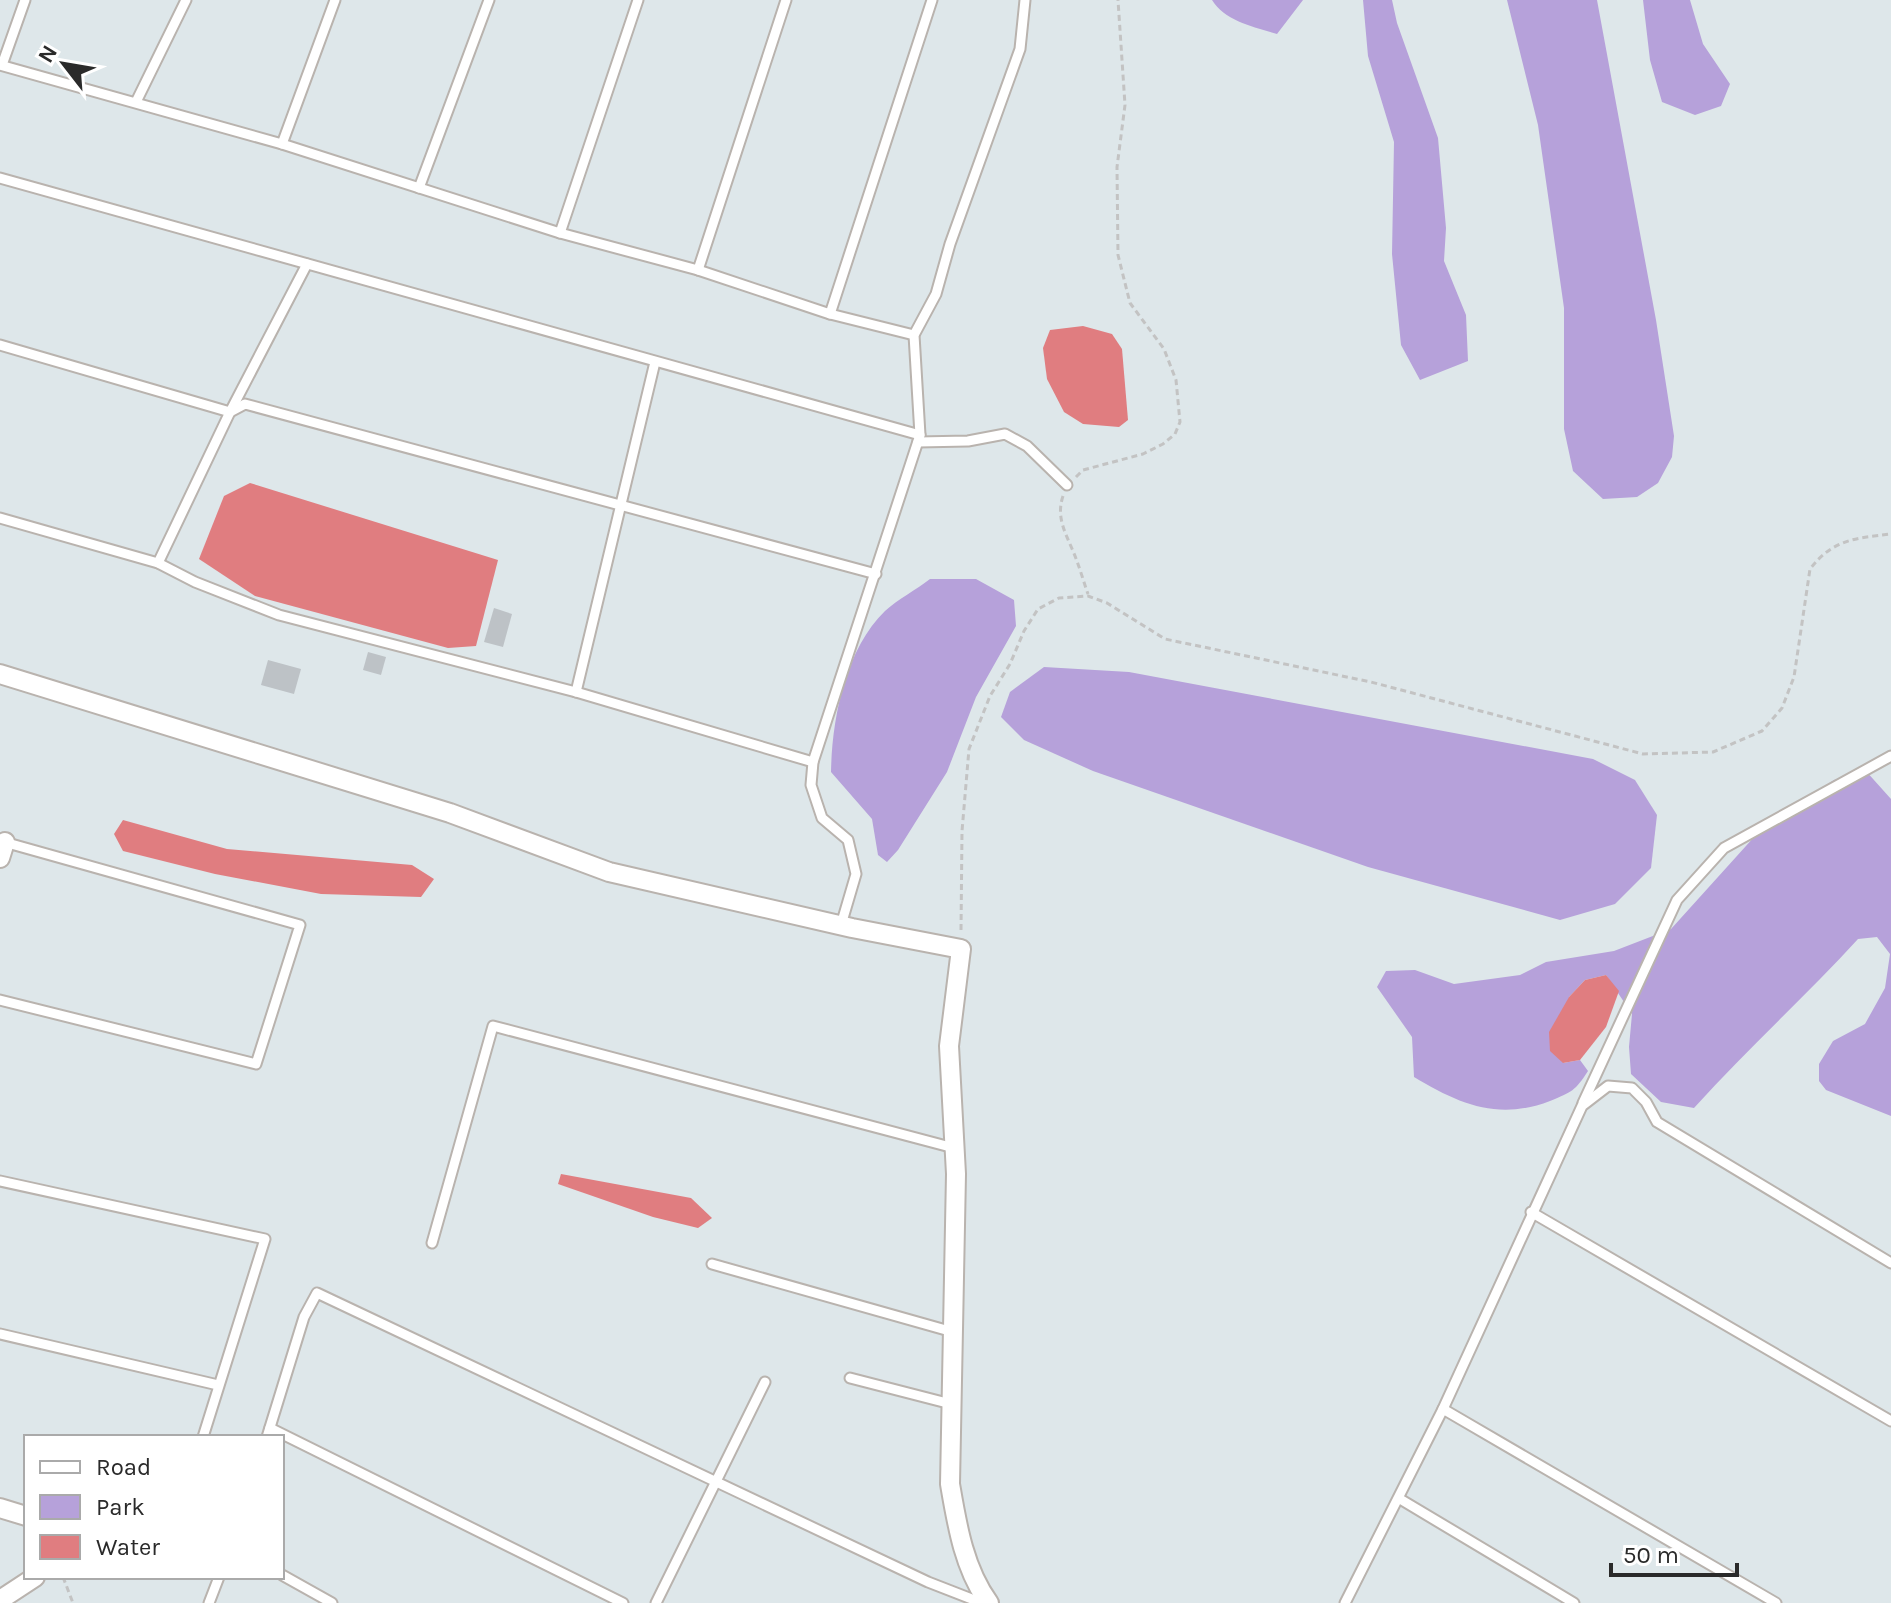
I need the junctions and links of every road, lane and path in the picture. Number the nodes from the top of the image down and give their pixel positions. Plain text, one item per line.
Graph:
1 (25, 0) edge
2 (186, 0) edge
3 (335, 0) edge
4 (489, 0) edge
5 (638, 0) edge
6 (786, 0) edge
7 (932, 0) edge
8 (1025, 0) edge
9 (1118, 0) edge
10 (1, 65) edge
11 (136, 102) junction
12 (282, 144) junction
13 (0, 178) edge
14 (419, 188) junction
15 (560, 233) junction
16 (307, 264) junction
17 (698, 270) junction
18 (830, 314) junction
19 (914, 335) junction
20 (0, 345) edge
21 (655, 362) junction
22 (230, 412) junction
23 (919, 438) junction
24 (1067, 485) junction
25 (622, 507) junction
26 (0, 518) edge
27 (1891, 534) edge
28 (158, 563) junction
29 (876, 574) junction
30 (1088, 596) junction
31 (0, 674) edge
32 (576, 692) junction
33 (1891, 756) edge
34 (813, 762) junction
35 (2, 847) edge
36 (841, 925) junction
37 (961, 949) junction
38 (0, 1000) edge
39 (1582, 1106) junction
40 (954, 1148) junction
41 (0, 1181) edge
42 (1531, 1212) junction
43 (432, 1243) dead end
44 (1891, 1263) edge
45 (712, 1264) dead end
46 (953, 1332) junction
47 (0, 1334) edge
48 (850, 1378) dead end
49 (765, 1382) dead end
50 (218, 1385) junction
51 (951, 1404) junction
52 (1443, 1409) junction
53 (1891, 1421) edge
54 (269, 1433) edge
55 (204, 1435) edge
56 (284, 1440) edge
57 (715, 1482) junction
58 (1400, 1499) junction
59 (0, 1508) edge
60 (24, 1515) edge
61 (284, 1576) edge
62 (32, 1579) edge
63 (64, 1579) edge
64 (218, 1579) edge
65 (0, 1600) edge
66 (73, 1603) edge
67 (209, 1603) edge
68 (332, 1603) edge
69 (623, 1603) edge
70 (656, 1603) edge
71 (982, 1603) edge
72 (989, 1603) edge
73 (1345, 1603) edge
74 (1574, 1603) edge
75 (1776, 1603) edge

1 - 10 lane
2 - 11 lane
3 - 12 lane
4 - 14 lane
5 - 15 lane
6 - 17 lane
7 - 18 lane
8 - 19 lane
9 - 24 path
10 - 11 lane
11 - 12 lane
12 - 14 lane
13 - 16 lane
14 - 15 lane
15 - 17 lane
16 - 21 lane
16 - 22 lane
17 - 18 lane
18 - 19 lane
19 - 23 lane
20 - 22 lane
21 - 23 lane
21 - 25 lane
22 - 25 lane
22 - 28 lane
23 - 24 lane
23 - 29 lane
24 - 30 path
25 - 29 lane
25 - 32 lane
26 - 28 lane
27 - 30 path
28 - 32 lane
29 - 34 lane
30 - 37 path
31 - 36 street
32 - 34 lane
33 - 39 lane
34 - 36 lane
35 - 38 lane
36 - 37 street
37 - 40 street
39 - 42 lane
39 - 44 lane
40 - 43 lane
40 - 46 street
41 - 50 lane
42 - 52 lane
42 - 53 lane
45 - 46 lane
46 - 51 street
47 - 50 lane
48 - 51 lane
49 - 57 lane
50 - 55 lane
51 - 72 street
52 - 58 lane
52 - 75 lane
54 - 57 lane
56 - 69 lane
57 - 70 lane
57 - 71 lane
58 - 73 lane
58 - 74 lane
59 - 60 street
61 - 68 lane
62 - 65 street
63 - 66 path
64 - 67 lane

